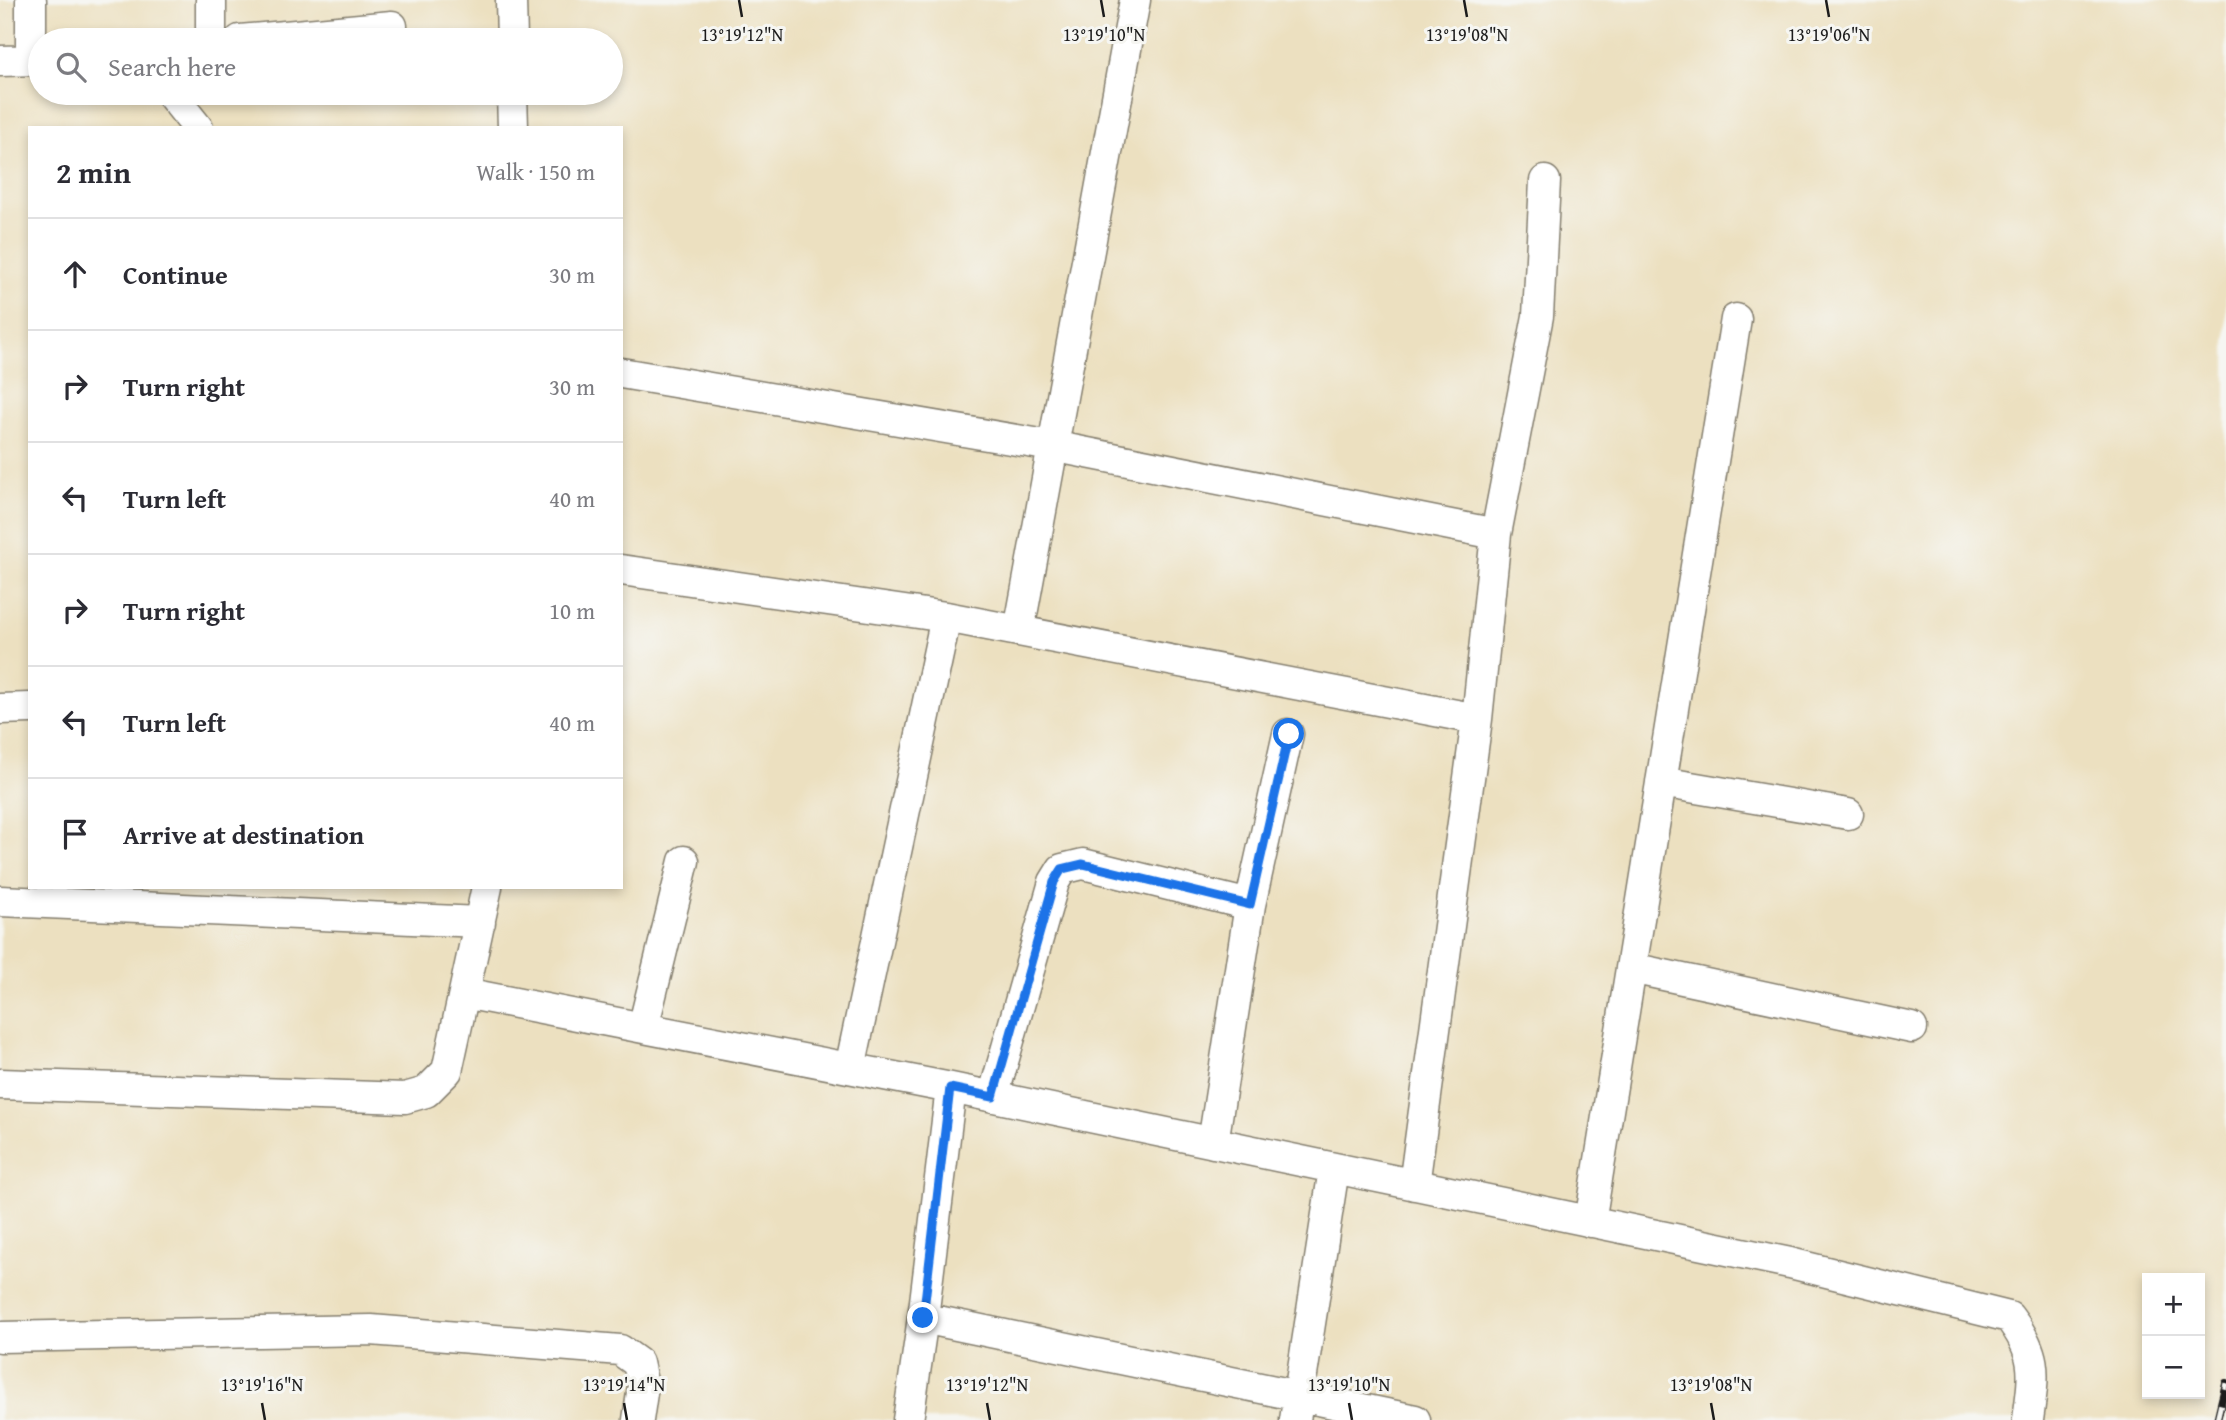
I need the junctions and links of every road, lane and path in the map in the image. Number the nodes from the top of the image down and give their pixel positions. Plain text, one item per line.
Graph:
1 (31, 0) edge
2 (211, 0) edge
3 (511, 0) edge
4 (1135, 0) edge
5 (392, 26) dead end
6 (33, 28) edge
7 (211, 28) edge
8 (370, 28) edge
9 (512, 28) edge
10 (28, 60) edge
11 (0, 61) edge
12 (181, 105) edge
13 (512, 105) edge
14 (197, 126) edge
15 (513, 126) edge
16 (1545, 181) dead end
17 (1736, 319) dead end
18 (623, 373) edge
19 (1052, 446) junction
20 (1496, 534) junction
21 (623, 570) edge
22 (946, 617) junction
23 (1019, 631) junction
24 (28, 708) edge
25 (0, 709) edge
26 (1477, 719) junction
27 (1289, 734) dead end
28 (1661, 782) junction
29 (1849, 814) dead end
30 (684, 861) dead end
31 (487, 889) edge
32 (0, 901) edge
33 (1250, 905) junction
34 (480, 922) junction
35 (1631, 968) junction
36 (464, 993) junction
37 (643, 1028) junction
38 (1912, 1028) dead end
39 (850, 1068) junction
40 (0, 1084) edge
41 (950, 1088) junction
42 (993, 1097) junction
43 (1213, 1143) junction
44 (1334, 1169) junction
45 (1414, 1185) junction
46 (1590, 1222) junction
47 (923, 1318) junction
48 (0, 1337) edge
49 (1297, 1407) edge
50 (638, 1420) edge
51 (908, 1420) edge
52 (1415, 1420) edge
53 (2028, 1420) edge

1 - 6 street
2 - 7 street
3 - 9 street
4 - 19 street
5 - 8 street
10 - 11 street
12 - 14 street
13 - 15 street
16 - 20 street
17 - 28 street
18 - 19 street
19 - 20 street
19 - 23 street
20 - 26 street
21 - 22 street
22 - 23 street
22 - 39 street
23 - 26 street
24 - 25 street
26 - 45 street
27 - 33 street
28 - 29 street
28 - 35 street
30 - 37 street
31 - 34 street
32 - 34 street
33 - 42 street
33 - 43 street
34 - 36 street
35 - 38 street
35 - 46 street
36 - 37 street
36 - 40 street
37 - 39 street
39 - 41 street
41 - 42 street
41 - 47 street
42 - 43 street
43 - 44 street
44 - 45 street
44 - 49 street
45 - 46 street
46 - 53 street
47 - 49 street
47 - 51 street
48 - 50 street
49 - 52 street

